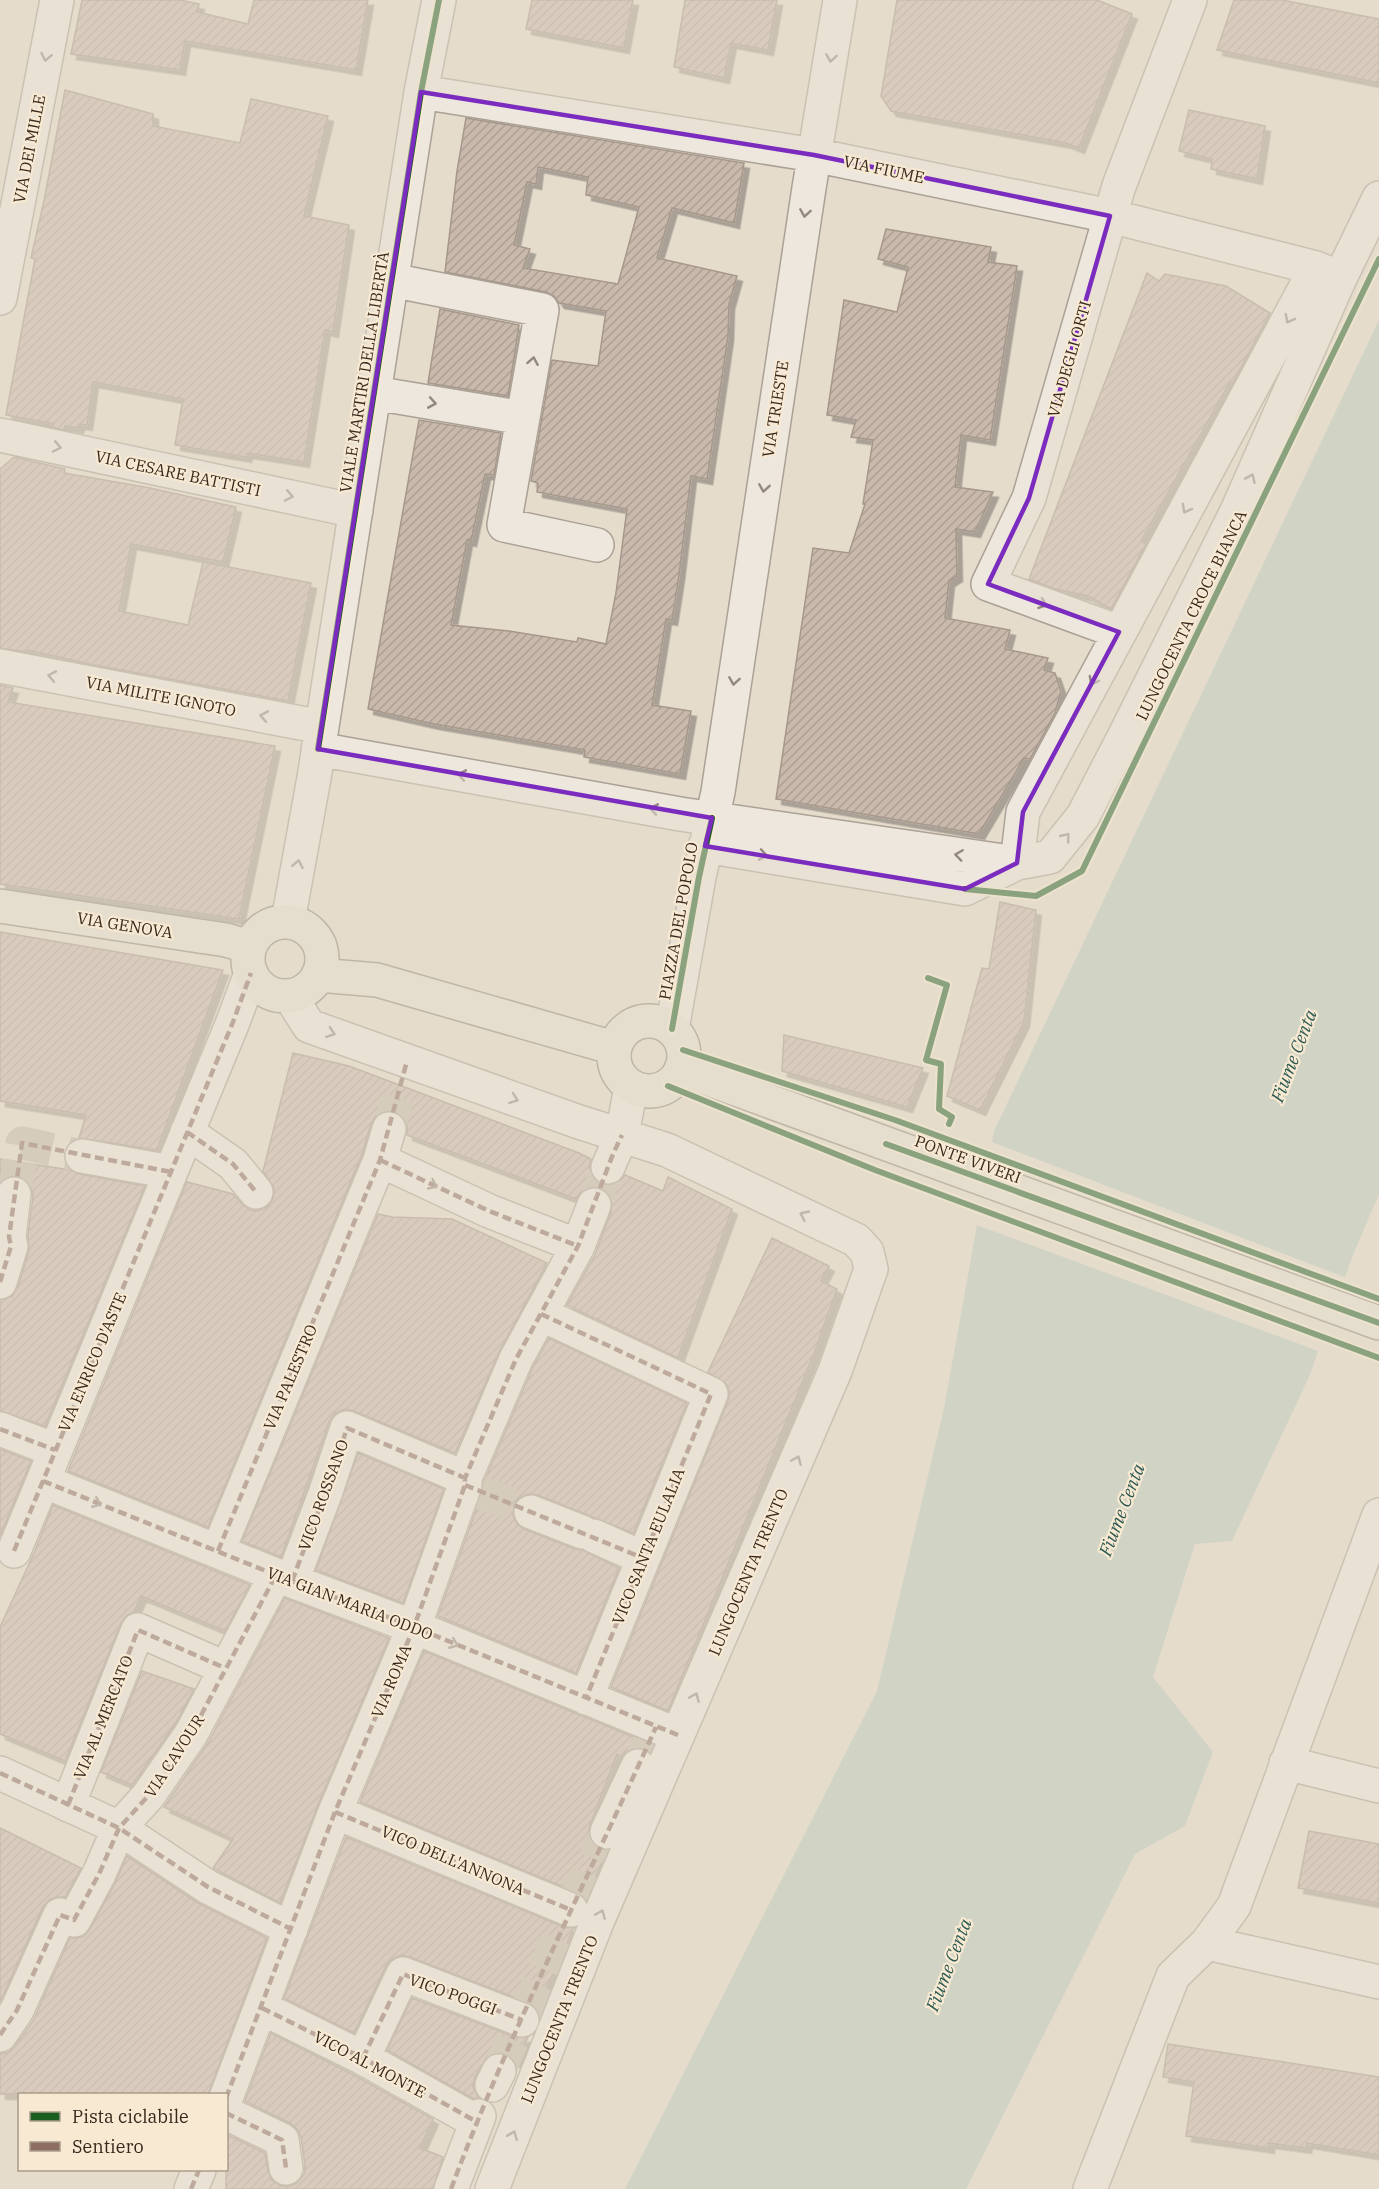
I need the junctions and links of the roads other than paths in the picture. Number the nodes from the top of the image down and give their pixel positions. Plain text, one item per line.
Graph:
1 (57, 0) edge
2 (439, 0) edge
3 (840, 0) edge
4 (1183, 2) edge
5 (421, 92) junction
6 (814, 155) junction
7 (1379, 198) edge
8 (1110, 216) junction
9 (1328, 273) junction
10 (392, 280) junction
11 (0, 298) edge
12 (374, 393) junction
13 (523, 418) junction
14 (0, 435) edge
15 (356, 511) junction
16 (597, 545) dead end
17 (1119, 632) junction
18 (0, 666) edge
19 (320, 738) junction
20 (708, 832) junction
21 (1017, 863) junction
22 (0, 906) edge
23 (288, 921) junction
24 (250, 960) junction
25 (318, 975) junction
26 (290, 996) junction
27 (672, 1029) junction
28 (614, 1048) junction
29 (681, 1069) junction
30 (640, 1089) junction
31 (389, 1129) tunnel mouth
32 (187, 1132) junction
33 (622, 1135) junction
34 (82, 1156) tunnel mouth
35 (380, 1161) junction
36 (608, 1167) tunnel mouth
37 (171, 1172) junction
38 (256, 1192) dead end
39 (14, 1194) tunnel mouth
40 (594, 1205) tunnel mouth
41 (4, 1236) edge
42 (571, 1258) junction
43 (0, 1282) edge
44 (541, 1314) junction
45 (1379, 1323) edge
46 (0, 1429) edge
47 (55, 1450) junction
48 (43, 1481) junction
49 (470, 1485) junction
50 (531, 1512) tunnel mouth
51 (1379, 1515) edge
52 (14, 1551) dead end
53 (218, 1551) junction
54 (643, 1558) junction
55 (284, 1578) junction
56 (414, 1627) junction
57 (225, 1668) junction
58 (586, 1698) junction
59 (662, 1732) junction
60 (1286, 1763) junction
61 (638, 1766) tunnel mouth
62 (0, 1773) edge
63 (1379, 1786) edge
64 (68, 1804) junction
65 (335, 1812) junction
66 (119, 1828) junction
67 (607, 1832) tunnel mouth
68 (570, 1911) dead end
69 (291, 1929) junction
70 (1207, 1943) junction
71 (1379, 1982) edge
72 (262, 2008) junction
73 (522, 2020) dead end
74 (0, 2035) edge
75 (363, 2058) junction
76 (228, 2093) edge
77 (228, 2113) edge
78 (286, 2168) dead end
79 (198, 2171) edge
80 (191, 2189) edge
81 (452, 2189) edge
82 (492, 2189) edge
83 (1090, 2189) edge

1 -> 11 street, VIA DEI MILLE
2 - 5 street, VIALE MARTIRI DELLA LIBERTÀ
3 -> 6 street, VIA TRIESTE
4 - 8 street, VIA DEGLI ORTI
5 - 6 street, VIA FIUME
5 - 10 street, VIALE MARTIRI DELLA LIBERTÀ
6 - 8 street, VIA FIUME
6 -> 20 street, VIA TRIESTE
7 - 9 street, LUNGOCENTA CROCE BIANCA
8 - 9 street, VIA FIUME
8 -> 17 street, VIA DEGLI ORTI
9 -> 17 street, LUNGOCENTA CROCE BIANCA
21 -> 9 street, LUNGOCENTA CROCE BIANCA
10 - 12 street, VIALE MARTIRI DELLA LIBERTÀ
13 -> 10 street
12 -> 13 street
12 - 15 street, VIALE MARTIRI DELLA LIBERTÀ
13 - 16 street
14 -> 15 street, VIA CESARE BATTISTI
15 - 19 street, VIALE MARTIRI DELLA LIBERTÀ
17 -> 21 street, LUNGOCENTA CROCE BIANCA
19 -> 18 street, VIA MILITE IGNOTO
20 -> 19 street
23 -> 19 street
20 - 21 street
20 - 27 street, PIAZZA DEL POPOLO
22 - 24 main road, VIA GENOVA
23 - 24 main road
23 - 25 main road
24 - 26 main road
24 - 32 street, VIA ENRICO D'ASTE
25 - 26 main road
25 - 28 main road
26 -> 33 street, LUNGOCENTA TRENTO
27 - 28 main road
27 - 29 main road
28 - 30 main road
29 - 30 main road
29 - 45 main road, PONTE VIVERI
30 - 33 street
31 - 35 street, VIA PALESTRO
32 - 37 street, VIA ENRICO D'ASTE
32 - 38 street
33 - 36 street
59 -> 33 street, LUNGOCENTA TRENTO
34 - 37 street
35 -> 42 street
35 - 53 street, VIA PALESTRO
37 - 47 street, VIA ENRICO D'ASTE
39 - 41 street
40 - 42 street, VIA ROMA
41 - 43 street
42 - 44 street, VIA ROMA
44 - 49 street, VIA ROMA
44 - 54 street, VICO SANTA EULALIA
46 - 47 street
47 - 48 street, VIA ENRICO D'ASTE
48 - 52 street, VIA ENRICO D'ASTE
48 -> 53 street, VIA GIAN MARIA ODDO
49 - 55 street, VICO ROSSANO
49 - 56 street, VIA ROMA
50 - 54 street
51 - 60 street
53 - 55 street, VIA GIAN MARIA ODDO
54 - 58 street, VICO SANTA EULALIA
55 - 56 street, VIA GIAN MARIA ODDO
55 - 57 street, VIA CAVOUR
56 -> 58 street, VIA GIAN MARIA ODDO
56 - 65 street, VIA ROMA
57 - 64 street, VIA AL MERCATO
57 - 66 street, VIA CAVOUR
58 - 59 street, VIA GIAN MARIA ODDO
82 -> 59 street, LUNGOCENTA TRENTO
60 - 63 street
60 - 70 street
61 - 67 street
62 - 64 street
64 - 66 street
65 - 68 street, VICO DELL'ANNONA
65 - 69 street, VIA ROMA
66 - 69 street
66 - 74 street, VIA CAVOUR
69 - 72 street, VIA ROMA
70 - 71 street
70 - 83 street
72 - 75 street, VICO AL MONTE
72 - 76 street, VIA ROMA
73 - 75 street, VICO POGGI
75 - 81 street, VICO AL MONTE
77 - 78 street
79 - 80 street

